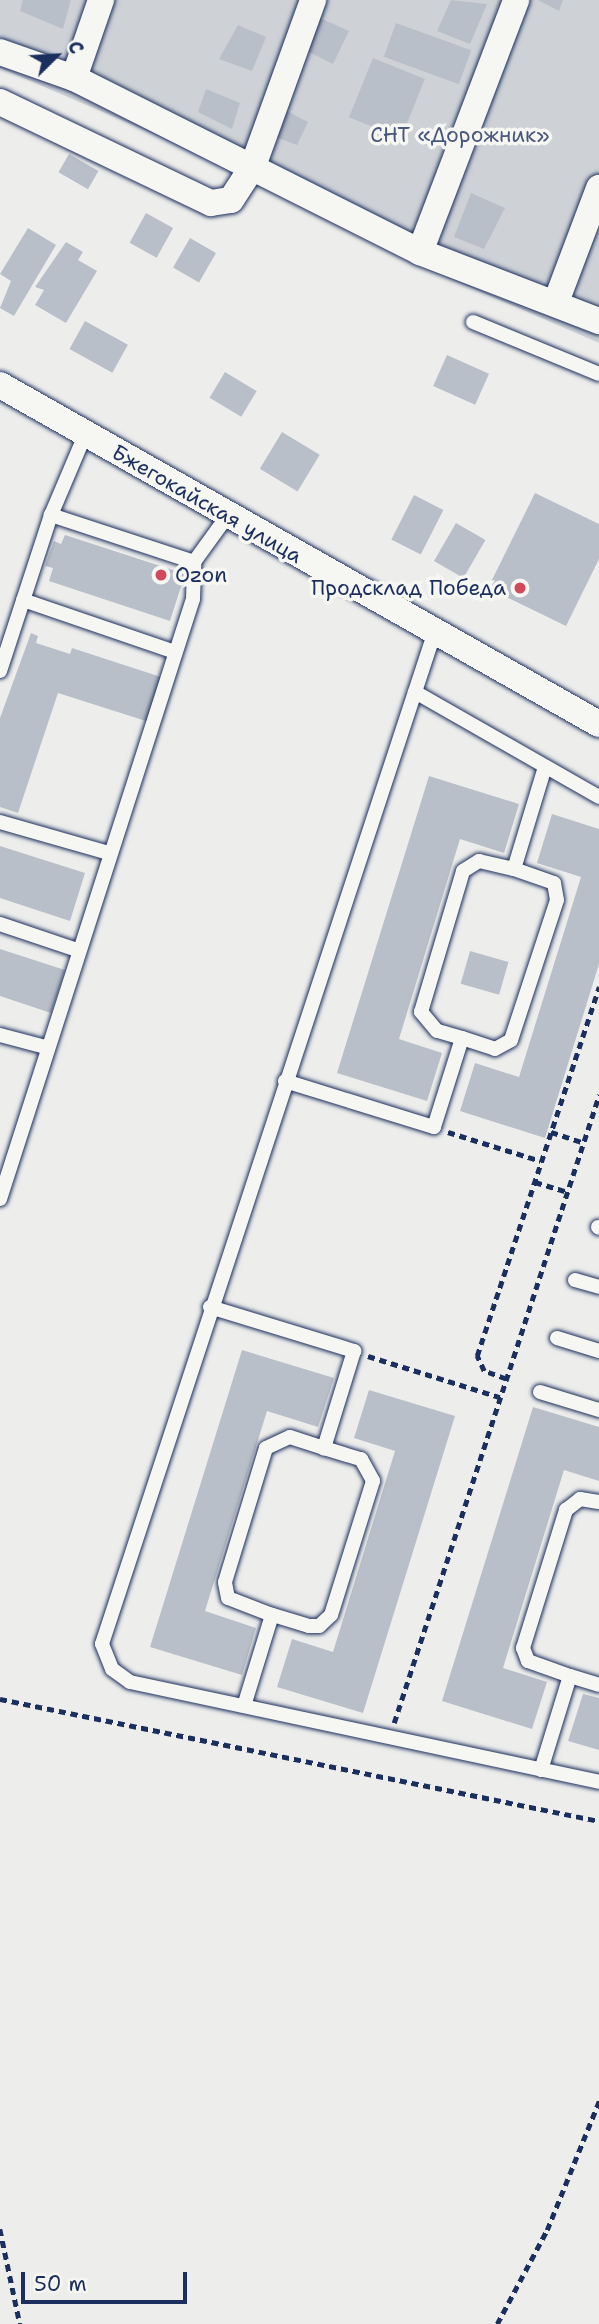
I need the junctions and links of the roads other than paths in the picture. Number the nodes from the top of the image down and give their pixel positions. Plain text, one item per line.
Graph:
1 (101, 0) edge
2 (313, 0) edge
3 (516, 0) edge
4 (0, 52) edge
5 (74, 78) junction
6 (0, 102) edge
7 (253, 166) junction
8 (599, 188) edge
9 (420, 252) junction
10 (556, 302) junction
11 (599, 321) edge
12 (473, 322) dead end
13 (599, 374) edge
14 (0, 385) edge
15 (85, 435) junction
16 (51, 515) junction
17 (228, 515) junction
18 (194, 562) junction
19 (23, 600) junction
20 (434, 634) junction
21 (176, 652) junction
22 (0, 671) edge
23 (415, 692) junction
24 (599, 724) edge
25 (545, 767) junction
26 (599, 797) edge
27 (0, 822) edge
28 (109, 853) junction
29 (514, 869) junction
30 (0, 923) edge
31 (77, 950) junction
32 (0, 1035) edge
33 (461, 1038) junction
34 (45, 1047) junction
35 (285, 1081) junction
36 (6, 1144) edge
37 (0, 1199) edge
38 (575, 1280) dead end
39 (599, 1287) edge
40 (210, 1307) junction
41 (557, 1338) dead end
42 (599, 1351) edge
43 (540, 1392) dead end
44 (599, 1410) edge
45 (324, 1448) junction
46 (599, 1502) edge
47 (272, 1615) junction
48 (570, 1676) junction
49 (599, 1685) edge
50 (244, 1706) junction
51 (541, 1770) junction
52 (599, 1782) edge

1 - 5 street
2 - 7 street
3 - 9 street
4 - 5 street
5 - 7 street
6 - 7 street
7 - 9 street
8 - 10 street
9 - 10 street
10 - 11 street
12 - 13 lane
14 - 15 street, Бжегокайская улица
15 - 16 lane
15 - 17 street, Бжегокайская улица
16 - 18 lane
16 - 19 lane
17 - 18 lane
17 - 20 street, Бжегокайская улица
18 - 21 lane
19 - 21 lane
19 - 22 lane
20 - 23 lane
20 - 24 street, Бжегокайская улица
21 - 28 lane
23 - 25 lane
23 - 35 lane
25 - 26 lane
25 - 29 lane
27 - 28 lane
28 - 31 lane
29 - 33 lane
29 - 33 lane
30 - 31 lane
31 - 34 lane
32 - 34 lane
33 - 35 lane
34 - 36 lane
35 - 40 lane
36 - 37 lane
38 - 39 lane
40 - 45 lane
40 - 50 lane
41 - 42 lane
43 - 44 lane
45 - 47 lane
45 - 47 lane
46 - 48 lane
47 - 50 lane
48 - 49 lane
48 - 51 lane
50 - 51 lane
51 - 52 lane

